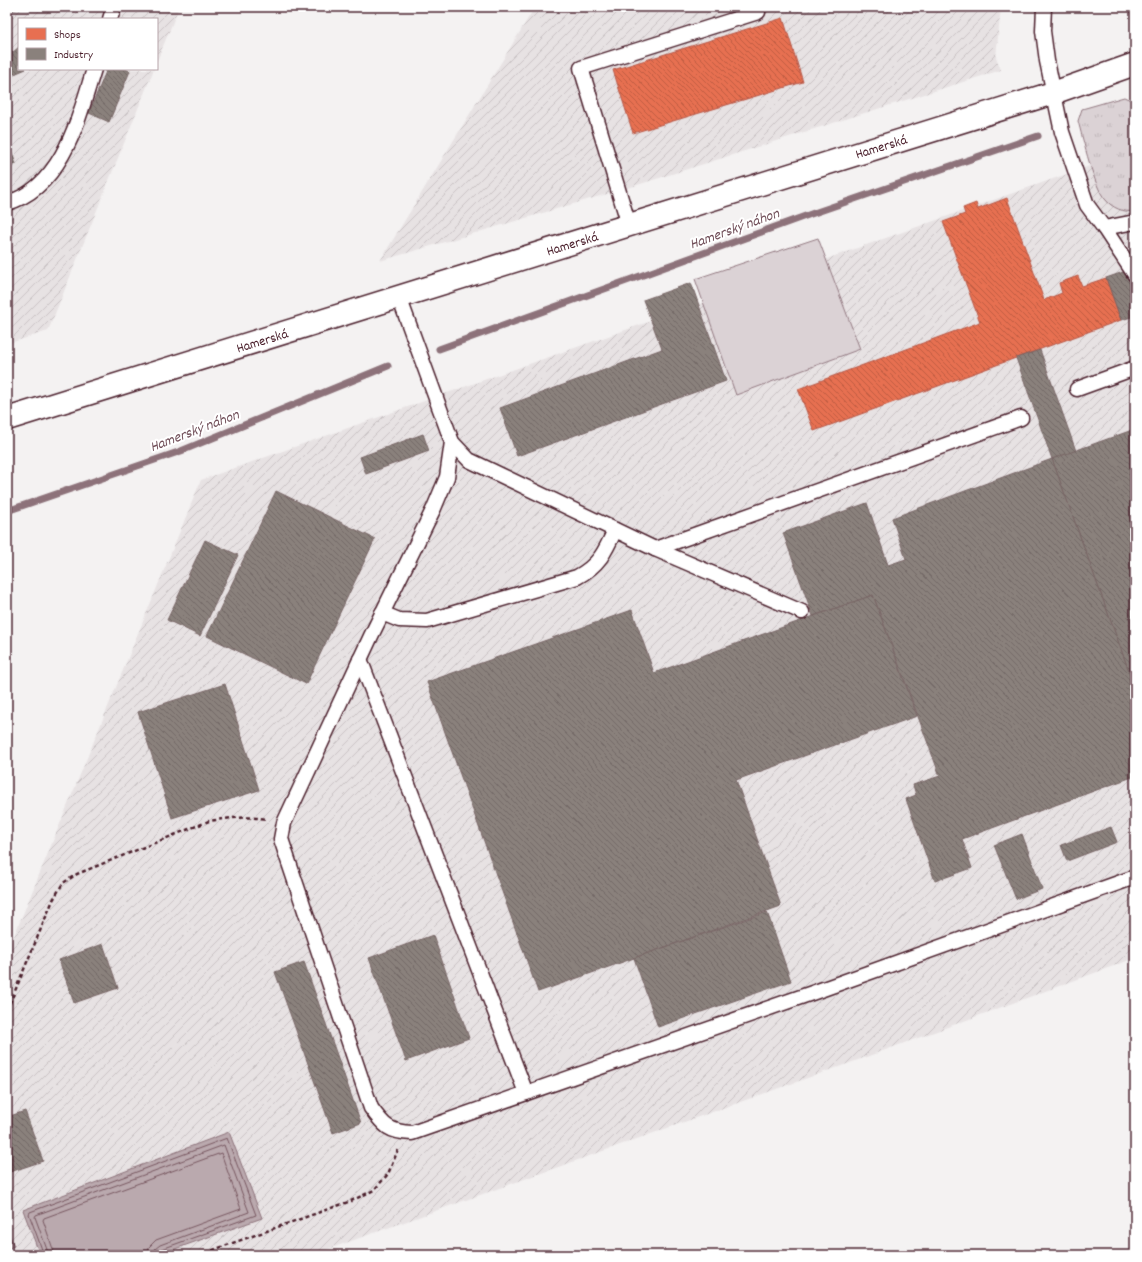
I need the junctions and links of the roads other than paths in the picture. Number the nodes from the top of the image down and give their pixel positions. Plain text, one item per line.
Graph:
1 (114, 7) edge
2 (1044, 7) edge
3 (758, 12) dead end
4 (110, 18) edge
5 (1135, 64) edge
6 (94, 70) edge
7 (1053, 93) junction
8 (7, 203) edge
9 (1135, 222) edge
10 (629, 225) junction
11 (1104, 228) junction
12 (1135, 275) edge
13 (399, 297) junction
14 (1135, 368) edge
15 (1077, 389) dead end
16 (1021, 418) dead end
17 (7, 419) edge
18 (452, 442) junction
19 (615, 530) junction
20 (655, 549) junction
21 (802, 612) dead end
22 (382, 613) junction
23 (360, 659) junction
24 (1135, 877) edge
25 (526, 1093) junction

1 - 4 lane
2 - 7 lane
3 - 10 lane
5 - 7 street, Hamerská
6 - 8 lane
7 - 10 street, Hamerská
7 - 11 lane
9 - 11 lane
10 - 13 street, Hamerská
11 - 12 lane
13 - 17 street, Hamerská
13 - 18 lane
14 - 15 lane
16 - 20 lane
18 - 19 lane
18 - 22 lane
19 - 20 lane
19 - 22 lane
20 - 21 lane
22 - 23 lane
23 - 25 lane
23 - 25 lane
24 - 25 lane

